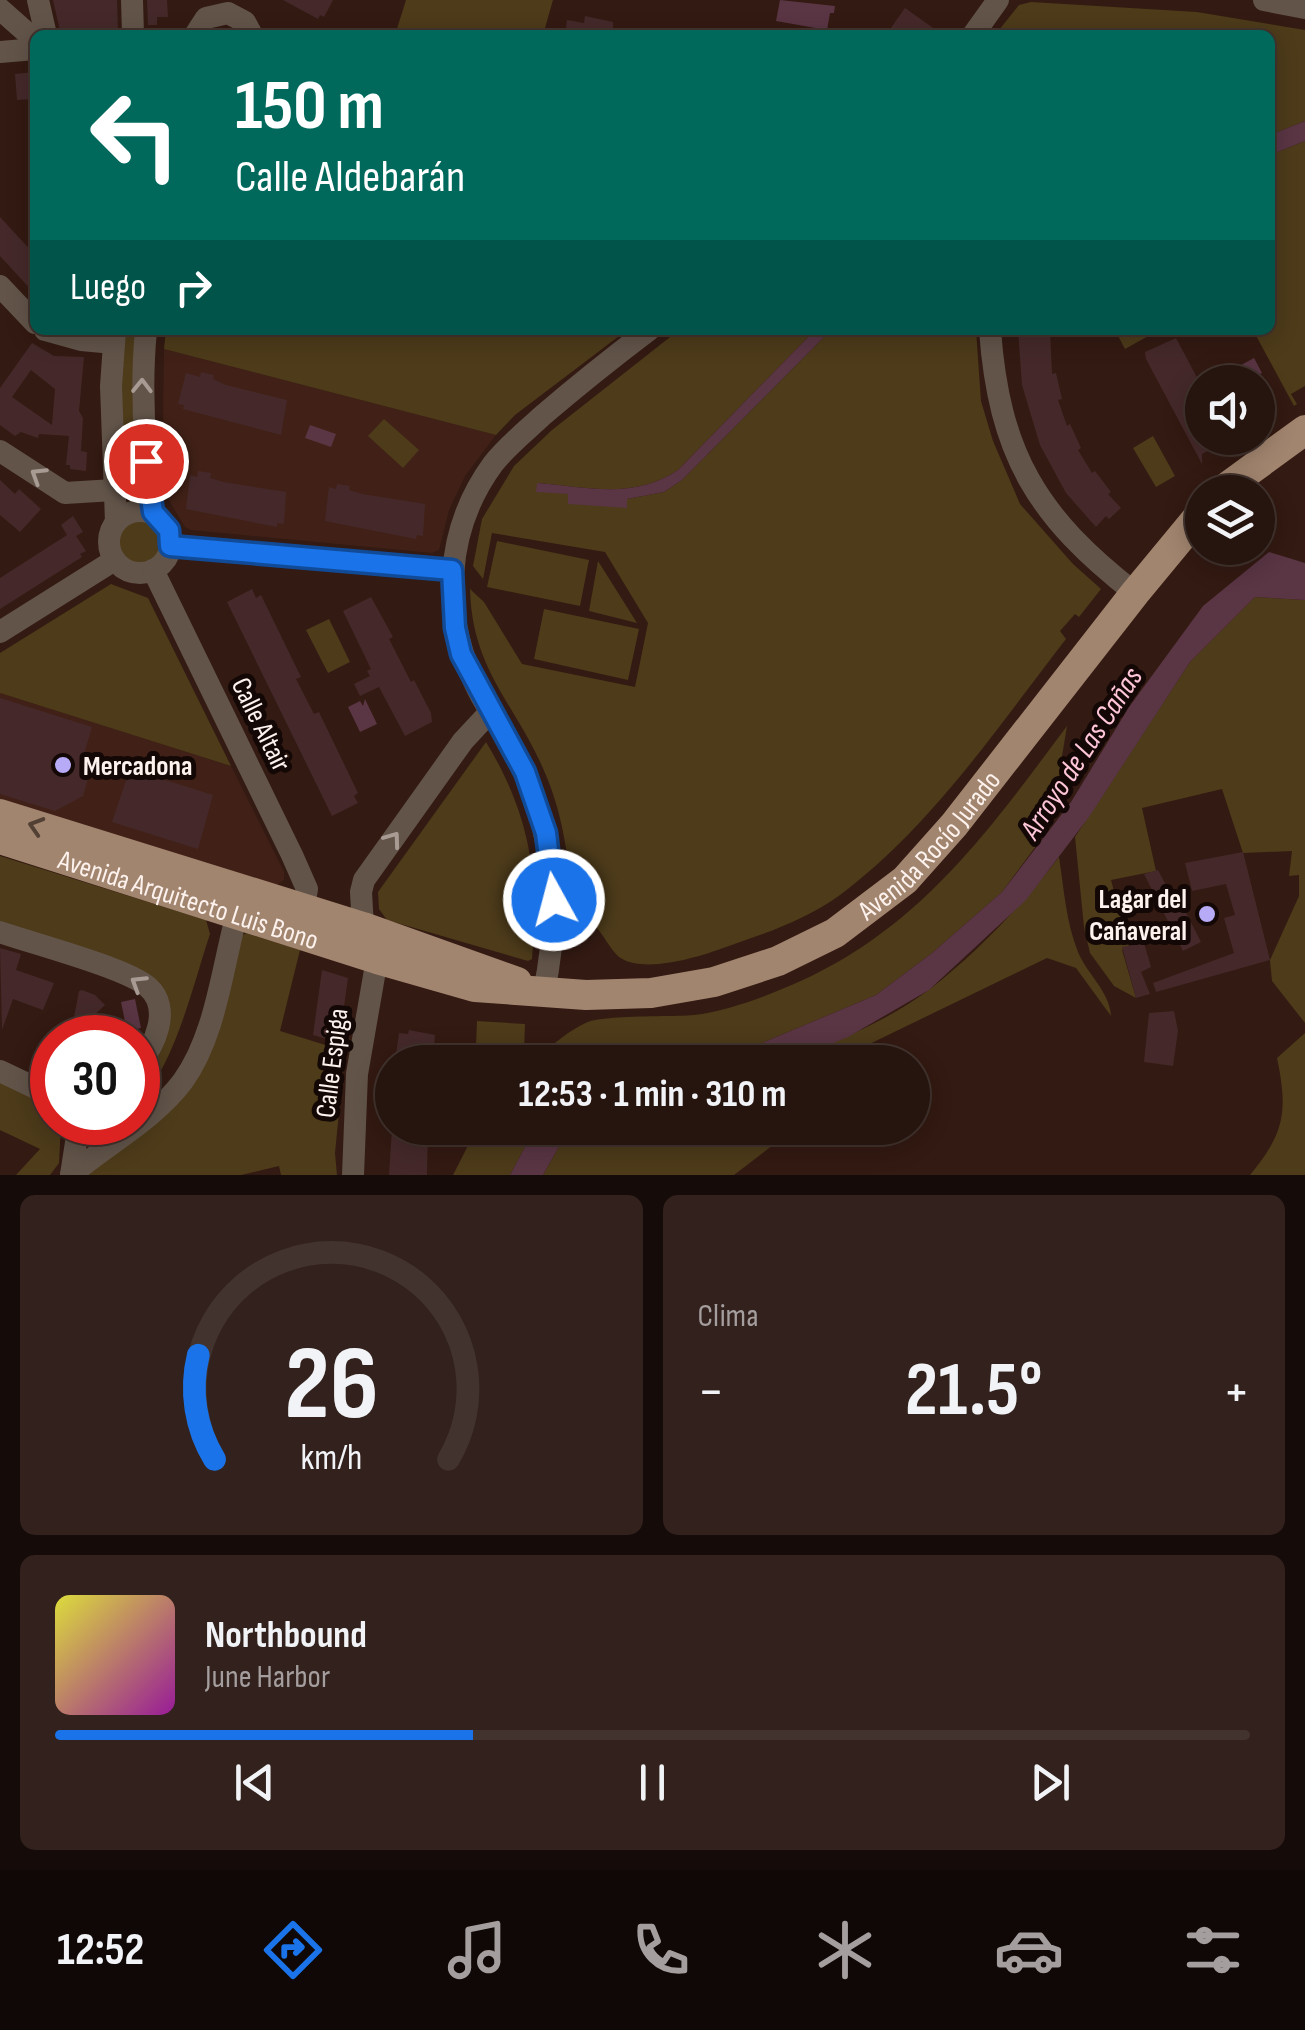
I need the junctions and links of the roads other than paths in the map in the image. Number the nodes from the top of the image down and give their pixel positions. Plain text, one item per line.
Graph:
1 (38, 0) edge
2 (132, 0) edge
3 (998, 0) edge
4 (1264, 0) edge
5 (1305, 8) edge
6 (0, 9) edge
7 (245, 17) edge
8 (45, 30) edge
9 (133, 30) edge
10 (198, 30) edge
11 (977, 30) edge
12 (30, 36) edge
13 (30, 49) edge
14 (0, 52) edge
15 (0, 286) edge
16 (30, 318) edge
17 (62, 335) edge
18 (146, 335) edge
19 (642, 335) edge
20 (990, 335) edge
21 (115, 336) edge
22 (1305, 430) edge
23 (0, 451) edge
24 (1243, 475) edge
25 (114, 490) junction
26 (153, 512) junction
27 (116, 522) junction
28 (1185, 532) edge
29 (170, 546) junction
30 (113, 561) junction
31 (153, 570) junction
32 (452, 570) junction
33 (1134, 592) junction
34 (0, 632) edge
35 (490, 712) junction
36 (0, 814) edge
37 (0, 839) edge
38 (304, 908) junction
39 (238, 914) junction
40 (363, 927) junction
41 (0, 932) edge
42 (378, 960) junction
43 (508, 978) junction
44 (544, 991) junction
45 (159, 1015) edge
46 (0, 1071) edge
47 (30, 1085) edge
48 (160, 1104) edge
49 (73, 1145) edge
50 (91, 1145) edge
51 (107, 1145) edge
52 (98, 1152) junction
53 (71, 1175) edge
54 (353, 1175) edge

1 - 8 street
2 - 9 street
3 - 11 street
4 - 5 street
6 - 12 street
7 - 10 street
13 - 14 street
15 - 16 street
17 - 21 street
26 -> 18 street
19 - 32 street
20 - 33 street
21 - 25 street
22 - 24 main road
25 -> 23 street
25 - 27 street
26 - 27 street
26 - 29 street
27 - 30 street
28 - 33 main road, Avenida Rocío Jurado
29 - 31 street
29 - 32 street
30 - 31 street
30 - 34 street
31 - 38 street, Calle Altair
32 - 35 street
33 - 44 main road, Avenida Rocío Jurado
40 -> 35 street
35 - 44 street
38 -> 36 main road, Avenida Arquitecto Luis Bono
37 - 39 main road, Avenida Arquitecto Luis Bono
38 - 40 main road, Avenida Arquitecto Luis Bono
39 - 42 main road, Avenida Arquitecto Luis Bono
39 - 48 street
40 - 43 main road, Avenida Rocío Jurado
45 -> 41 street
42 - 43 main road, Avenida Rocío Jurado
42 - 44 main road, Avenida Rocío Jurado
42 - 54 street, Calle Espiga
43 - 44 main road, Avenida Rocío Jurado
46 - 47 street
49 - 53 street
50 - 52 street
51 - 52 street
52 - 53 street

